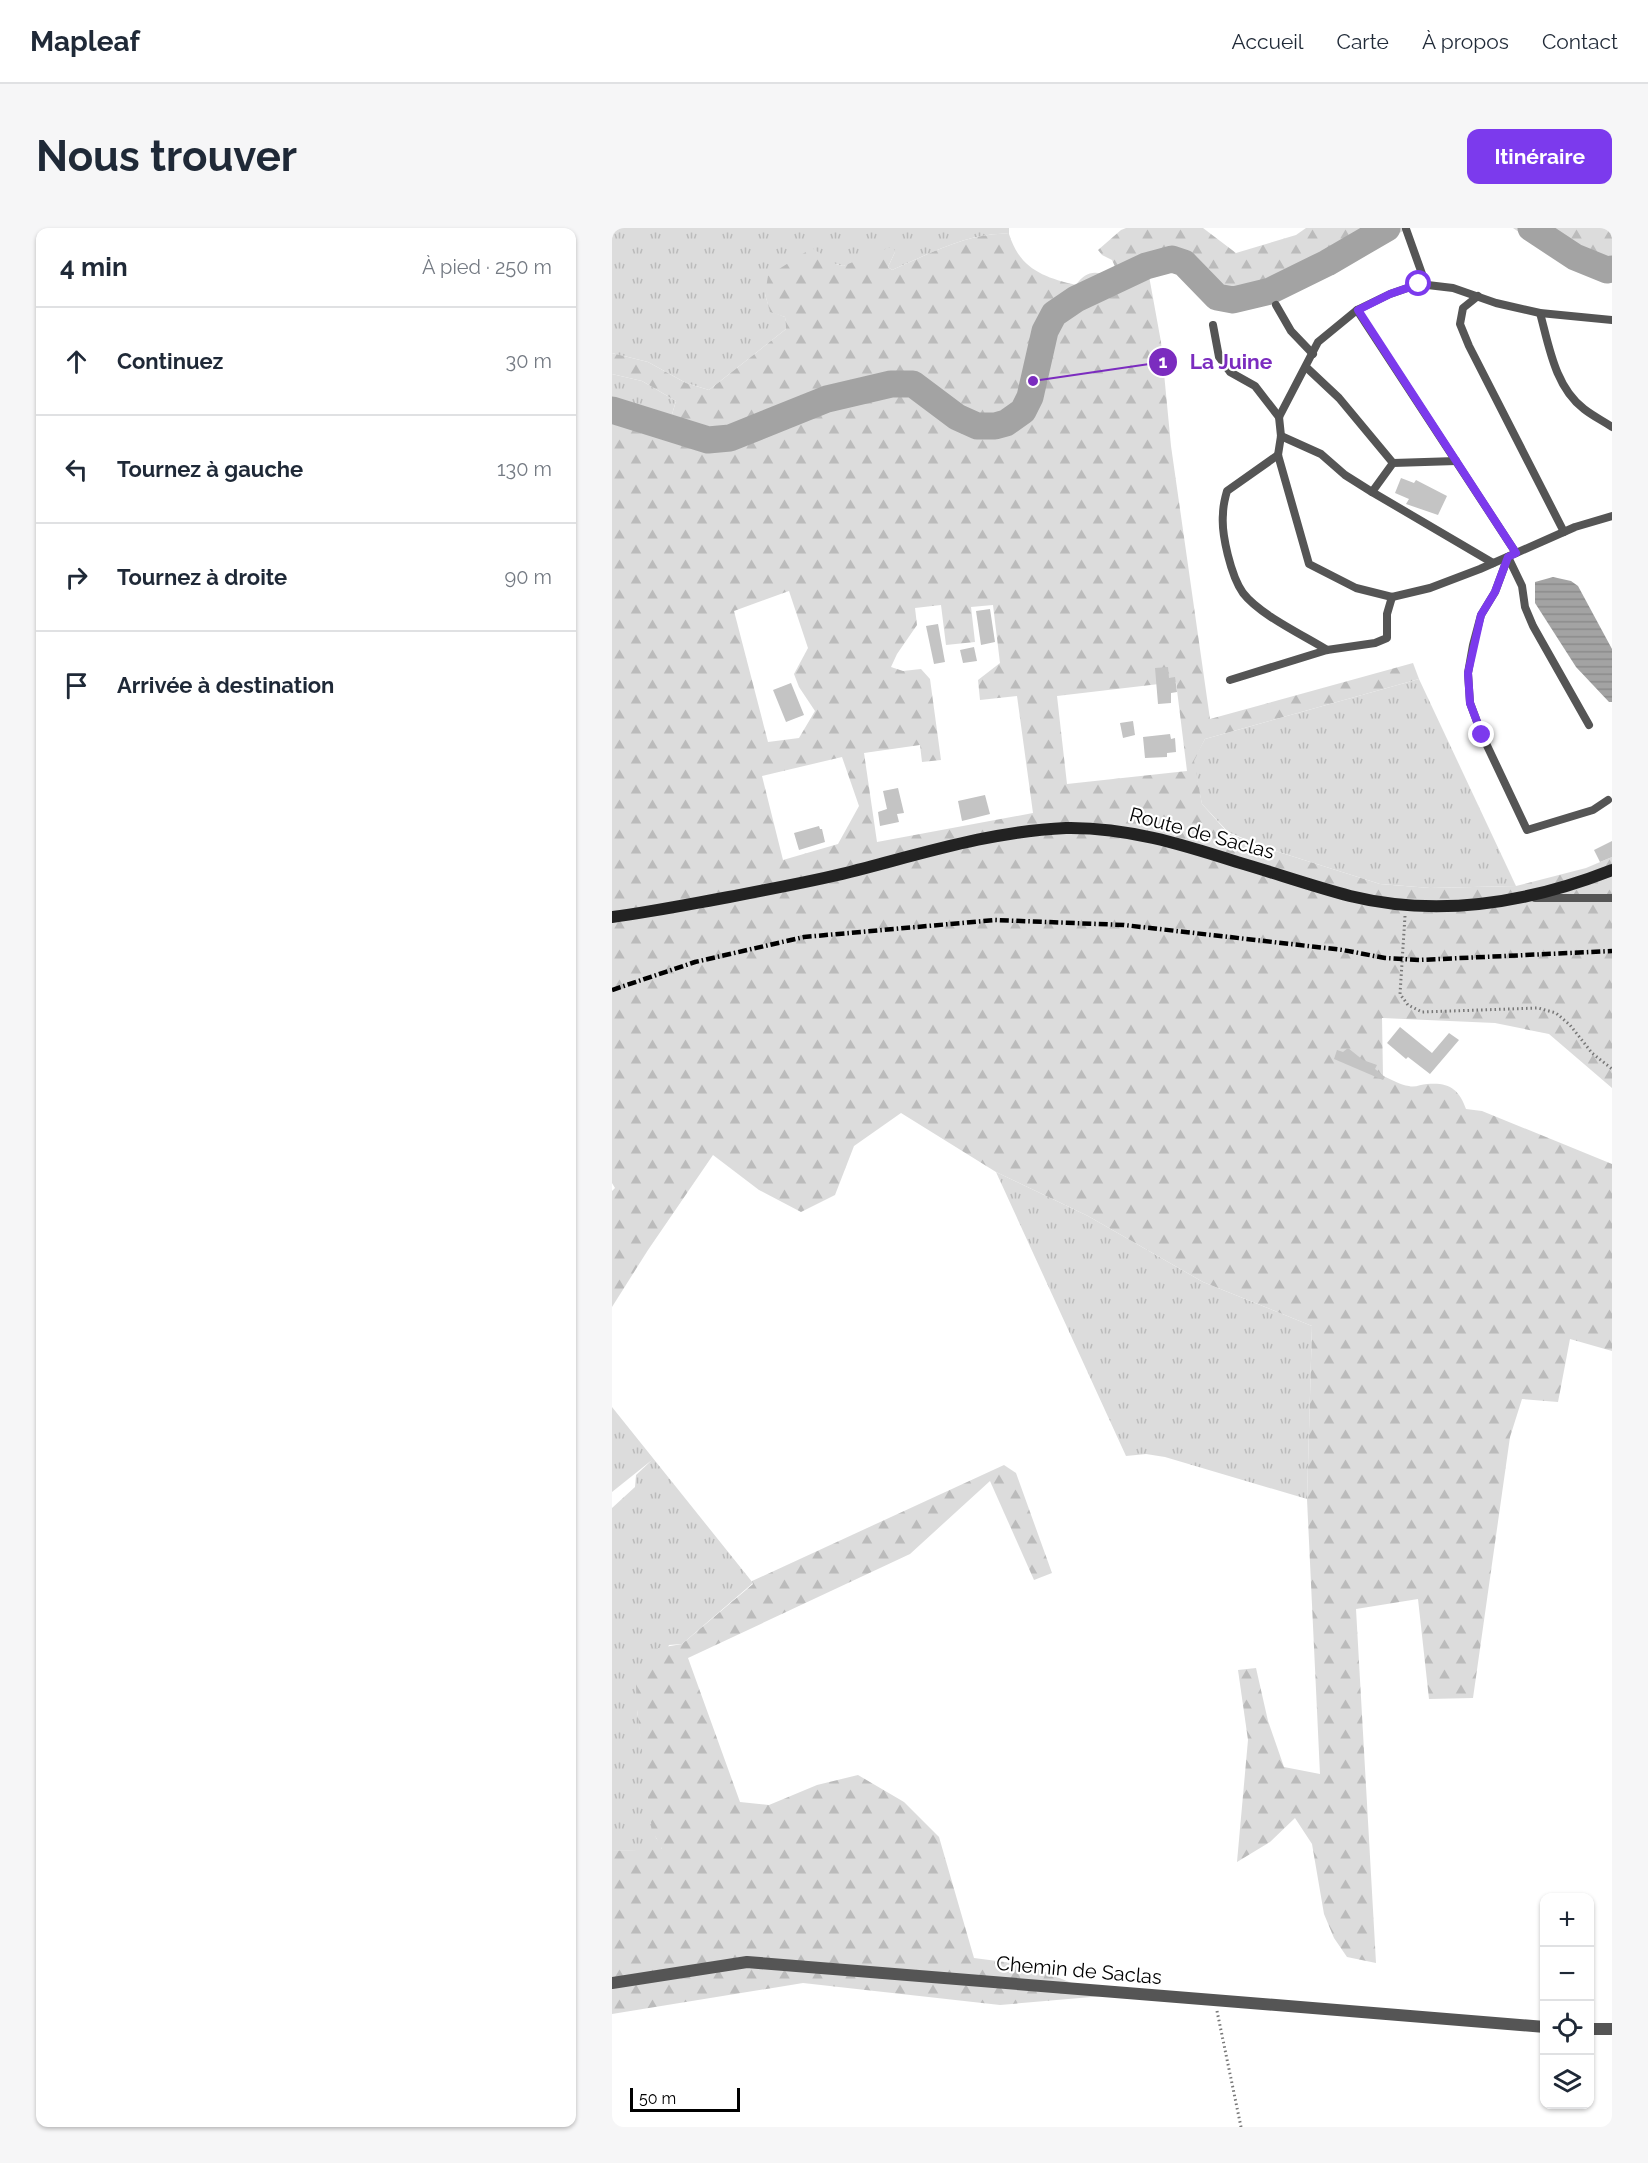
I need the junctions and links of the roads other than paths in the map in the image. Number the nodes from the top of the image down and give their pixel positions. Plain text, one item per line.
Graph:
1 (1406, 230) dead end
2 (1426, 285) junction
3 (1478, 296) junction
4 (1276, 304) dead end
5 (1358, 310) junction
6 (1540, 313) junction
7 (1612, 320) edge
8 (1213, 326) dead end
9 (1313, 354) junction
10 (1306, 367) junction
11 (1279, 417) junction
12 (1612, 426) edge
13 (1281, 436) junction
14 (1278, 455) junction
15 (1456, 461) junction
16 (1393, 463) junction
17 (1372, 492) junction
18 (1612, 516) edge
19 (1564, 532) junction
20 (1512, 555) junction
21 (1493, 563) junction
22 (1392, 597) junction
23 (1327, 650) junction
24 (1230, 680) dead end
25 (1589, 725) dead end
26 (1608, 800) dead end
27 (1612, 870) edge
28 (1524, 898) junction
29 (1612, 898) edge
30 (638, 914) junction
31 (612, 917) edge
32 (612, 923) edge
33 (612, 1983) edge
34 (1540, 2027) edge
35 (1594, 2029) edge
36 (1612, 2029) edge

1 - 2 lane
2 - 3 lane
2 - 5 lane
3 - 6 lane
3 - 19 lane
4 - 9 lane
5 - 9 lane
5 - 15 lane
6 - 7 lane
6 - 12 lane
8 - 11 lane
9 - 10 lane
10 - 11 lane
10 - 16 lane
11 - 13 lane
13 - 14 lane
13 - 17 lane
14 - 22 lane
14 - 23 lane
15 - 16 lane
15 - 20 lane
16 - 17 lane
17 - 21 lane
18 - 19 lane
19 - 20 lane
20 - 21 lane
20 - 25 lane
20 - 26 lane
21 - 22 lane
22 - 23 lane
23 - 24 lane
27 - 28 main road, Route de Saclas
28 - 29 lane
28 - 30 main road, Route de Saclas
30 - 31 main road, Route de Saclas
30 - 32 main road, Route de Saclas
33 - 34 street, Chemin de Saclas
35 - 36 street

